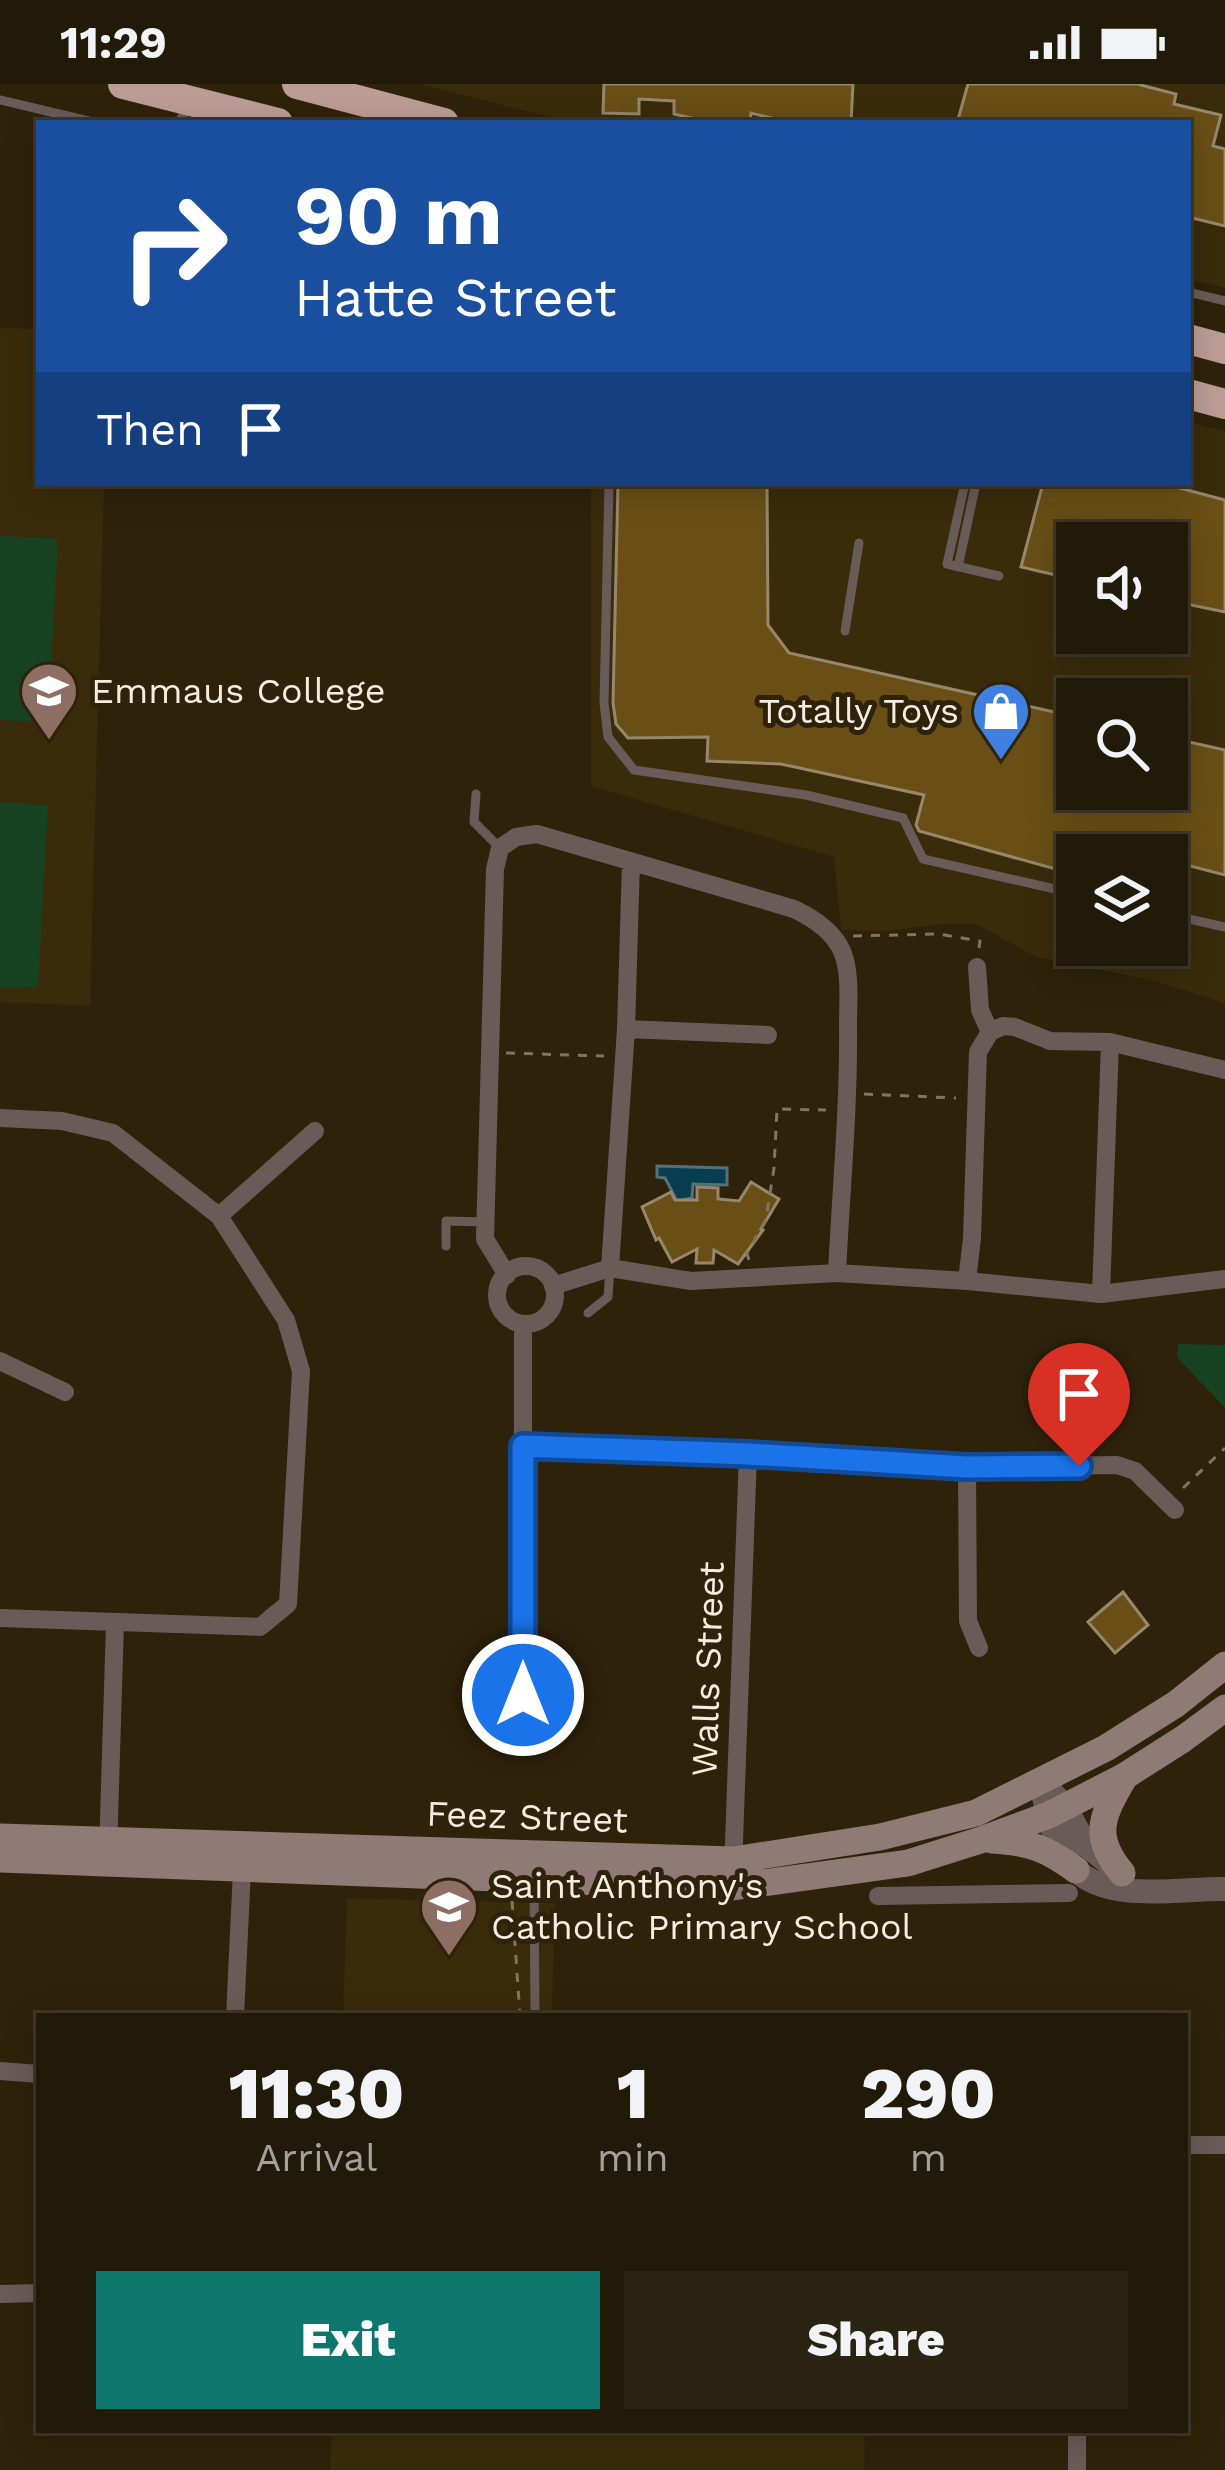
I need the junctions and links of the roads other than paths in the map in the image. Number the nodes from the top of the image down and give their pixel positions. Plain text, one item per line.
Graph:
1 (122, 84) edge
2 (297, 84) edge
3 (0, 100) edge
4 (189, 108) edge
5 (84, 120) edge
6 (260, 120) edge
7 (433, 120) edge
8 (1191, 293) edge
9 (1225, 302) edge
10 (1191, 340) edge
11 (1225, 349) edge
12 (609, 486) edge
13 (965, 486) edge
14 (975, 486) edge
15 (859, 543) dead end
16 (953, 566) junction
17 (999, 576) dead end
18 (845, 631) dead end
19 (476, 794) dead end
20 (500, 848) junction
21 (631, 862) junction
22 (1056, 889) edge
23 (1188, 919) edge
24 (1225, 927) edge
25 (976, 967) road end
26 (626, 1029) junction
27 (990, 1032) junction
28 (767, 1035) dead end
29 (1110, 1042) junction
30 (1225, 1070) edge
31 (0, 1118) edge
32 (315, 1131) dead end
33 (219, 1216) junction
34 (486, 1222) junction
35 (446, 1246) dead end
36 (610, 1268) junction
37 (837, 1273) junction
38 (507, 1274) junction
39 (1225, 1279) edge
40 (967, 1281) junction
41 (554, 1286) junction
42 (1101, 1294) junction
43 (588, 1313) dead end
44 (523, 1324) junction
45 (0, 1361) edge
46 (65, 1391) dead end
47 (523, 1446) junction
48 (748, 1454) junction
49 (967, 1467) junction
50 (1172, 1506) road end
51 (0, 1618) edge
52 (115, 1623) junction
53 (979, 1648) dead end
54 (1225, 1665) edge
55 (523, 1695) dead end
56 (1225, 1708) edge
57 (1125, 1776) junction
58 (1040, 1781) junction
59 (1057, 1811) junction
60 (0, 1837) edge
61 (984, 1839) junction
62 (108, 1852) junction
63 (0, 1859) edge
64 (904, 1864) junction
65 (535, 1866) junction
66 (242, 1870) junction
67 (733, 1873) junction
68 (1122, 1873) junction
69 (1072, 1881) junction
70 (1172, 1889) junction
71 (1225, 1889) edge
72 (878, 1896) dead end
73 (909, 1896) junction
74 (235, 2013) edge
75 (535, 2013) edge
76 (0, 2071) edge
77 (36, 2074) edge
78 (1188, 2145) edge
79 (1225, 2145) edge
80 (36, 2293) edge
81 (0, 2294) edge
82 (1077, 2433) edge
83 (1077, 2470) edge

1 - 4 highway
2 - 7 highway
3 - 5 lane
4 - 6 highway
8 - 9 lane
10 - 11 highway
12 - 22 lane
13 - 16 lane
14 - 16 lane
15 - 18 lane
16 - 17 lane
19 - 20 lane
20 - 21 street
20 - 34 street
21 - 26 street
21 - 37 street
23 - 24 lane
25 - 27 street
26 - 28 street
26 - 36 street
27 - 29 street
27 - 40 street
29 - 30 street
29 - 42 street
31 - 33 street
32 - 33 street
33 - 52 street
34 - 35 lane
34 - 38 street
36 - 37 street
36 - 41 street
36 - 43 lane
37 - 40 street
38 - 41 street
38 - 44 street
39 - 42 street
40 - 42 street
41 - 44 street
44 - 47 street
45 - 46 street
47 - 48 street
47 - 55 street
48 - 49 street
48 - 67 street, Walls Street
49 - 50 street
49 - 53 street
51 - 52 street
52 - 62 street
54 - 58 main road, Feez Street
56 - 57 main road, Feez Street
57 - 59 main road, Feez Street
57 - 68 main road
58 - 59 street
58 - 67 main road, Feez Street
59 - 61 main road, Feez Street
59 - 68 street
59 - 69 street
60 - 62 main road, Feez Street
61 - 64 main road, Feez Street
61 - 69 main road
62 - 63 main road, Feez Street
62 - 65 main road, Feez Street
62 - 66 main road, Feez Street
64 - 67 main road, Feez Street
64 - 73 street
65 - 66 main road, Feez Street
65 - 67 main road, Feez Street
65 - 75 lane
66 - 74 street
68 - 70 street
69 - 70 street
69 - 73 street
70 - 71 street
72 - 73 street
76 - 77 street
78 - 79 street
80 - 81 street
82 - 83 street

